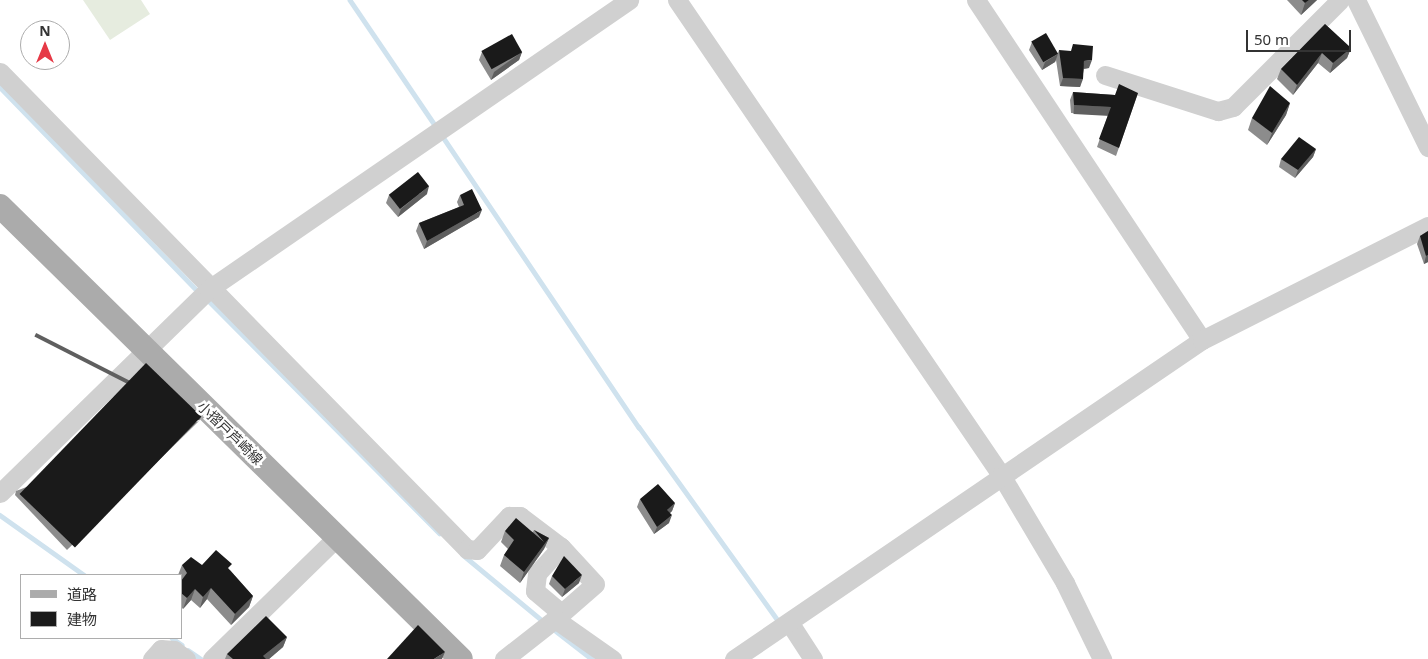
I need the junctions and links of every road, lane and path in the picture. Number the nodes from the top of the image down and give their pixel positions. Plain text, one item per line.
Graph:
1 (629, 0) edge
2 (677, 0) edge
3 (976, 0) edge
4 (1340, 0) edge
5 (1356, 0) edge
6 (0, 72) edge
7 (1105, 75) dead end
8 (1428, 147) edge
9 (0, 206) edge
10 (1428, 226) edge
11 (209, 289) junction
12 (1202, 340) junction
13 (144, 350) junction
14 (1001, 476) junction
15 (0, 493) edge
16 (337, 537) junction
17 (561, 547) junction
18 (558, 616) junction
19 (789, 622) junction
20 (152, 659) edge
21 (186, 659) edge
22 (212, 659) edge
23 (461, 659) edge
24 (504, 659) edge
25 (612, 659) edge
26 (734, 659) edge
27 (813, 659) edge
28 (1102, 659) edge

1 - 11 street
2 - 14 street
3 - 12 street
4 - 7 street
5 - 8 street
6 - 11 street
9 - 13 main road, 小摺戸芦崎線
10 - 12 street
11 - 13 street
11 - 17 street
12 - 14 street
13 - 15 street
13 - 16 main road, 小摺戸芦崎線
14 - 19 street
14 - 28 street
16 - 22 street
16 - 23 main road, 小摺戸芦崎線
17 - 18 street
17 - 18 street
18 - 24 street
18 - 25 street
19 - 26 street
19 - 27 street
20 - 21 street

